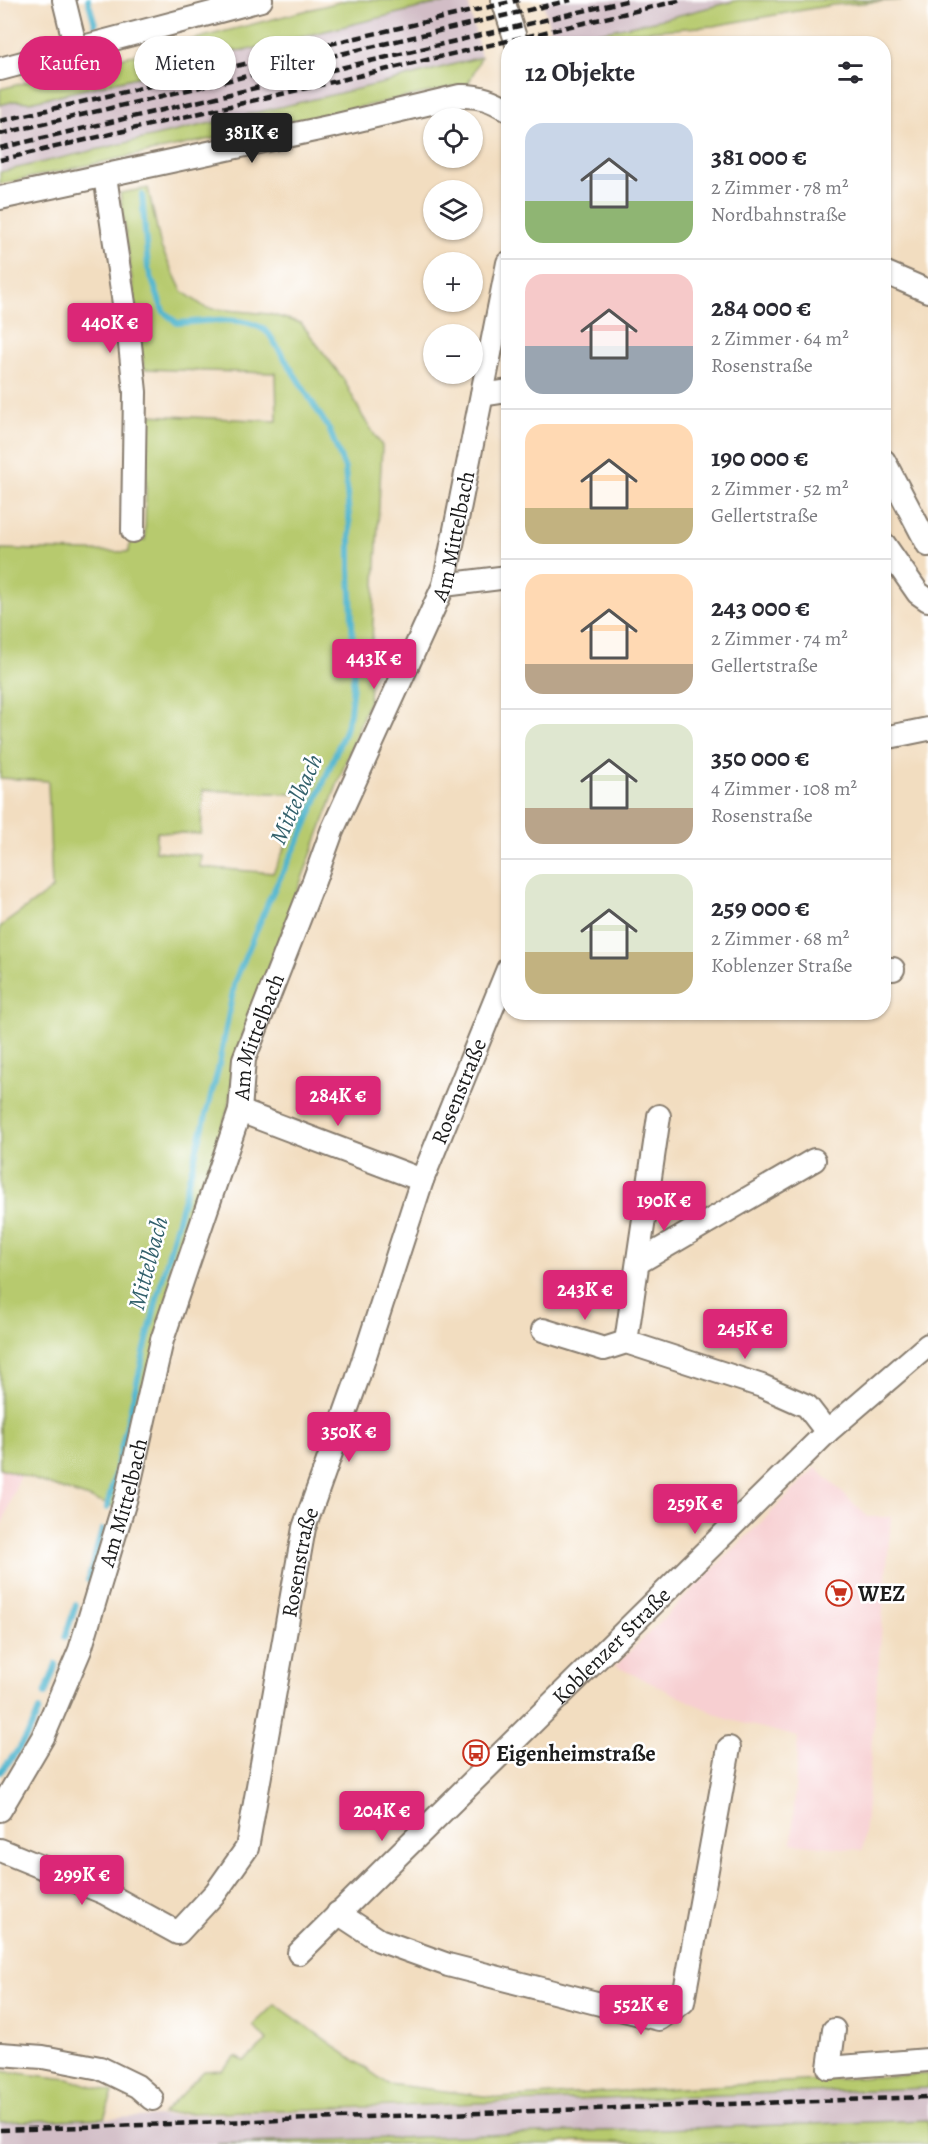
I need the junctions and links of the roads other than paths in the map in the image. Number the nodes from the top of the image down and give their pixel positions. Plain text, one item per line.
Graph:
1 (64, 0) edge
2 (261, 0) edge
3 (503, 0) edge
4 (73, 36) edge
5 (514, 36) edge
6 (122, 38) edge
7 (18, 64) edge
8 (0, 69) edge
9 (501, 106) edge
10 (105, 176) junction
11 (0, 198) edge
12 (891, 275) edge
13 (928, 291) edge
14 (501, 299) edge
15 (501, 393) edge
16 (482, 395) junction
17 (891, 474) edge
18 (133, 531) dead end
19 (928, 544) edge
20 (891, 554) edge
21 (501, 578) edge
22 (444, 585) junction
23 (928, 600) edge
24 (928, 729) edge
25 (891, 737) edge
26 (501, 986) edge
27 (240, 1111) junction
28 (659, 1116) dead end
29 (814, 1160) dead end
30 (422, 1180) junction
31 (639, 1262) junction
32 (543, 1330) dead end
33 (626, 1342) junction
34 (928, 1345) edge
35 (827, 1432) junction
36 (729, 1748) dead end
37 (0, 1810) edge
38 (0, 1850) edge
39 (338, 1913) junction
40 (299, 1953) dead end
41 (834, 2030) dead end
42 (0, 2054) edge
43 (928, 2060) edge
44 (152, 2099) dead end

1 - 4 street
2 - 6 street
3 - 5 street
7 - 8 street
9 - 10 street
10 - 11 street
10 - 18 street
12 - 13 street
14 - 16 street, Am Mittelbach
15 - 16 street
16 - 22 street, Am Mittelbach
17 - 19 street
20 - 23 street
21 - 22 street
22 - 27 street, Am Mittelbach
24 - 25 street
26 - 30 street, Rosenstraße
27 - 30 street
27 - 37 street, Am Mittelbach
28 - 31 street
29 - 31 street
30 - 38 street, Rosenstraße
31 - 33 street
32 - 33 street
33 - 35 street
34 - 35 street, Koblenzer Straße
35 - 39 street, Koblenzer Straße
36 - 39 street
39 - 40 street, Koblenzer Straße
41 - 43 street
42 - 44 street

